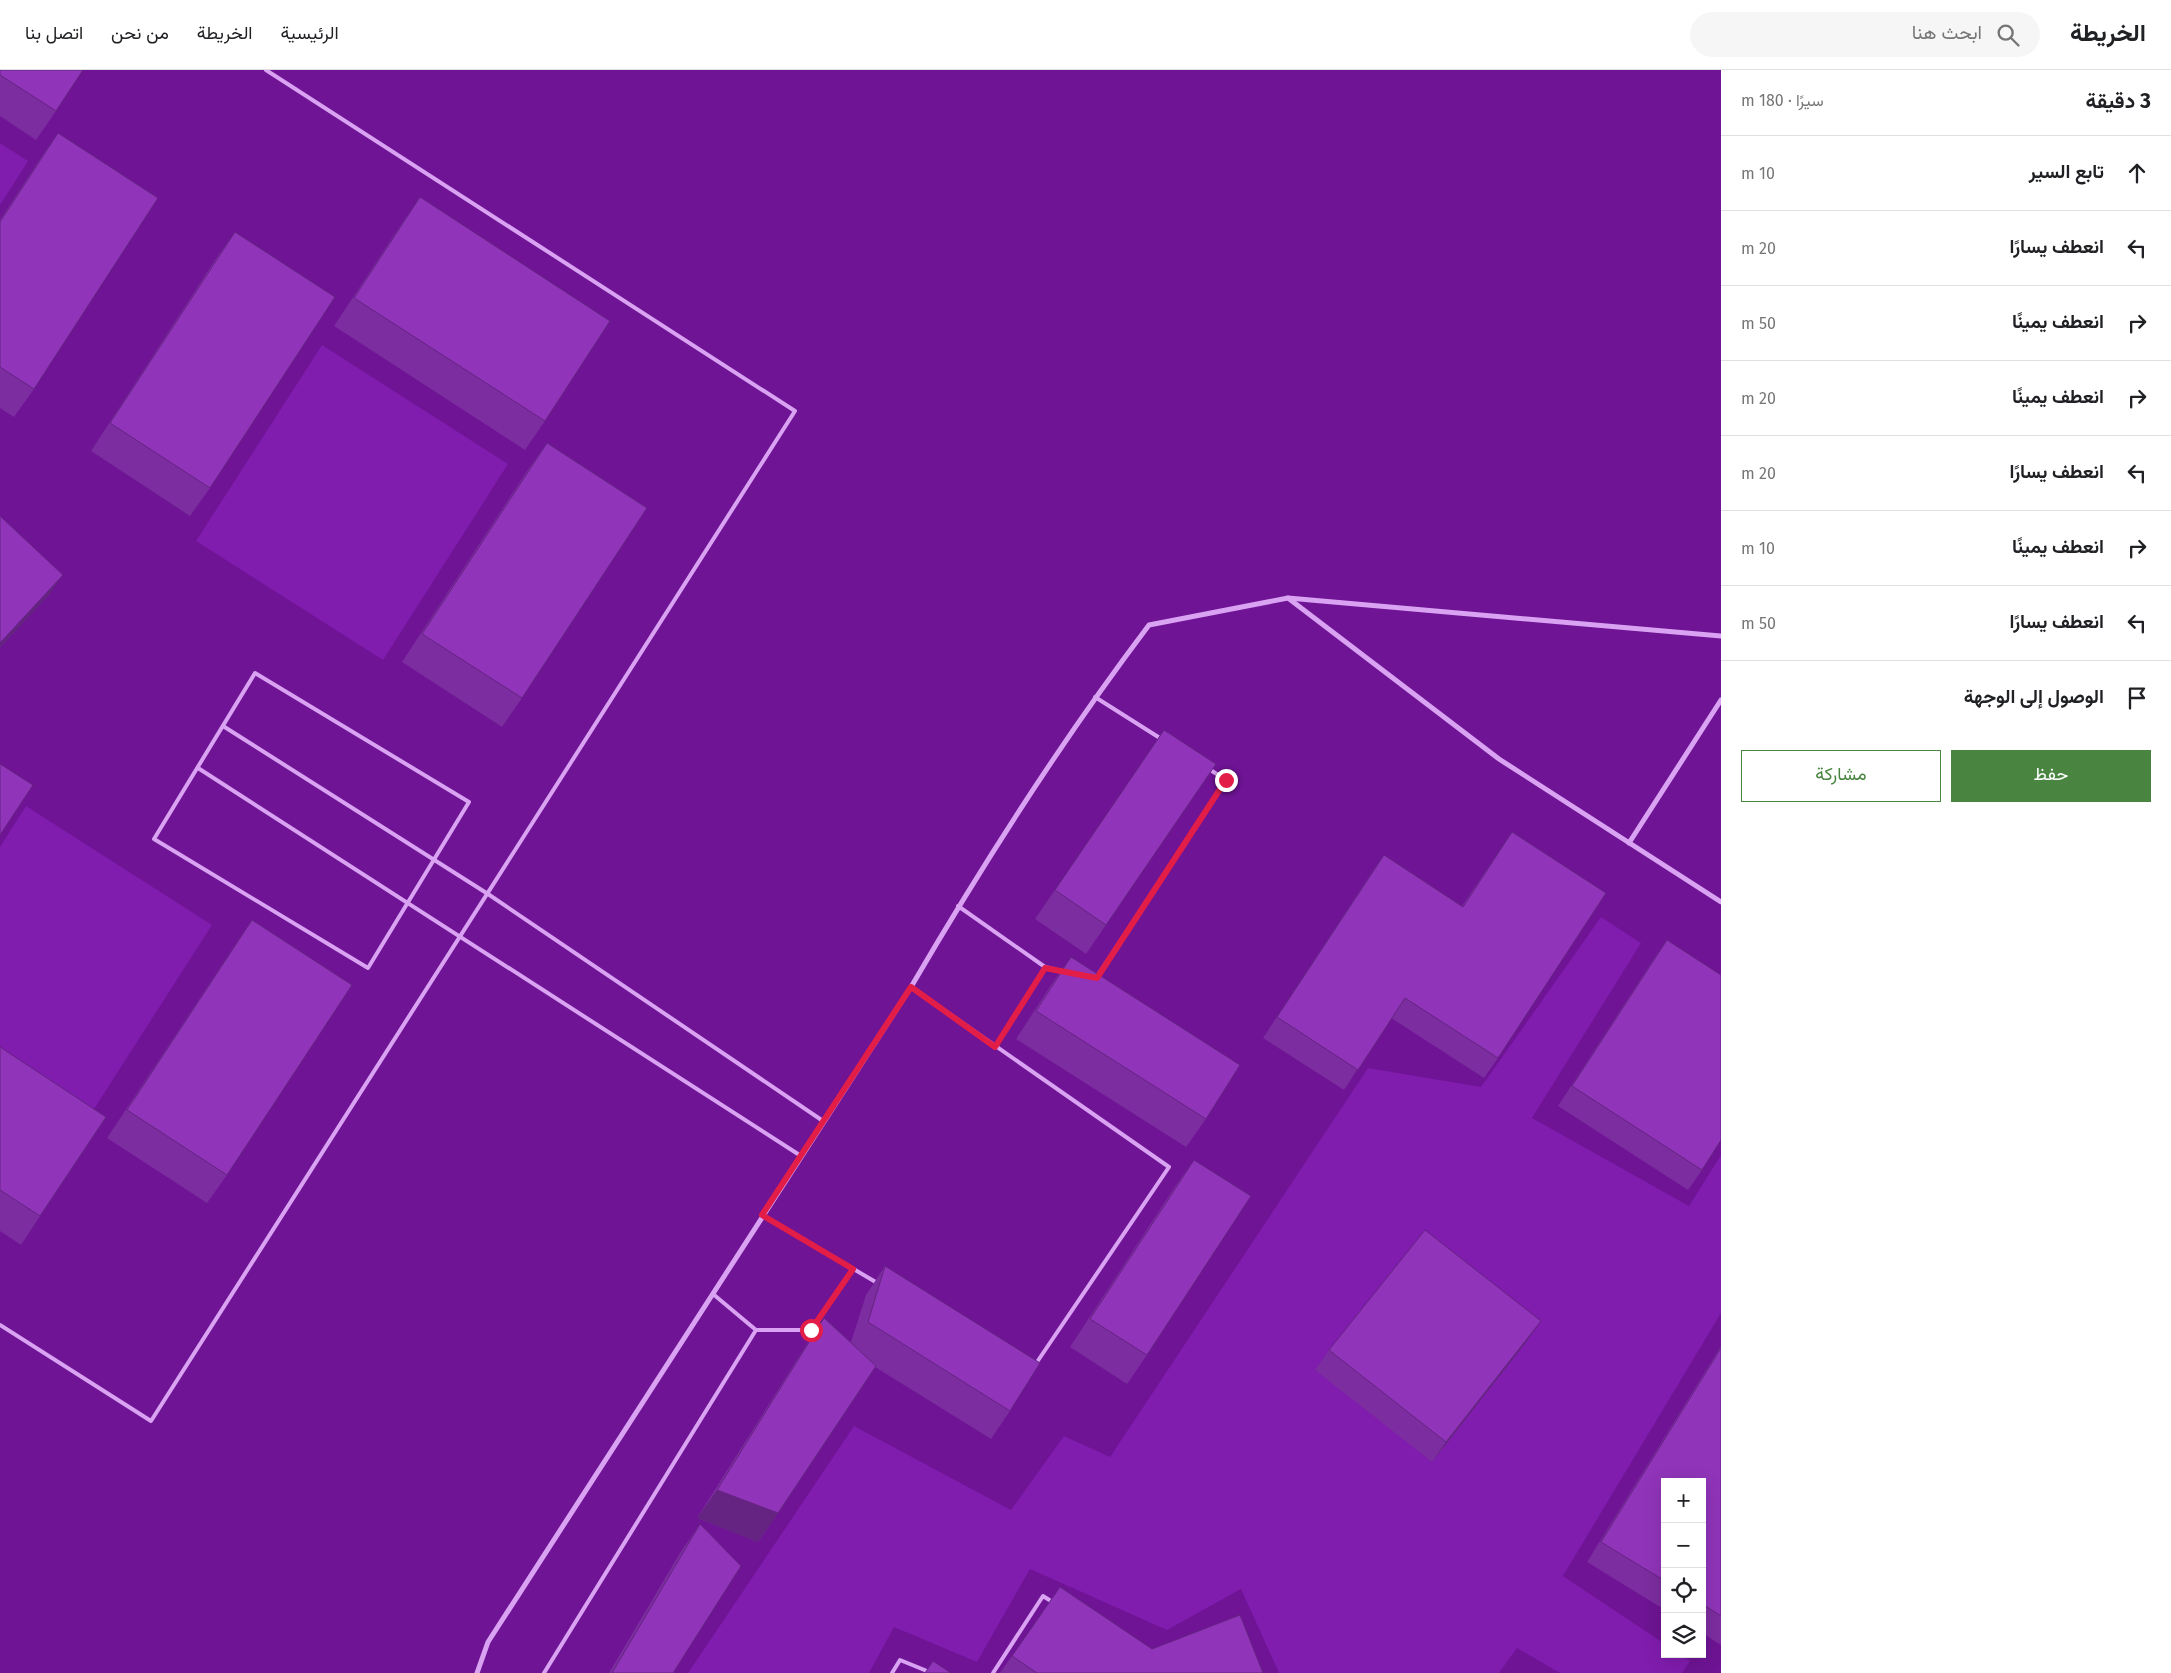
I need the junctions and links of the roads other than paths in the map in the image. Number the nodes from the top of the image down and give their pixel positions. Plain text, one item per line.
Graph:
1 (266, 70) edge
2 (1288, 598) junction
3 (1721, 636) edge
4 (1095, 696) junction
5 (1721, 700) edge
6 (224, 726) junction
7 (1169, 744) edge
8 (1202, 765) edge
9 (198, 768) junction
10 (1629, 843) junction
11 (434, 860) junction
12 (488, 894) junction
13 (1721, 902) edge
14 (408, 903) junction
15 (958, 906) junction
16 (460, 937) junction
17 (1045, 968) junction
18 (1071, 973) edge
19 (1088, 976) edge
20 (911, 987) junction
21 (995, 1047) junction
22 (823, 1121) junction
23 (800, 1156) junction
24 (762, 1215) junction
25 (853, 1269) junction
26 (887, 1288) edge
27 (713, 1294) junction
28 (0, 1326) edge
29 (756, 1330) junction
30 (1031, 1370) edge
31 (1059, 1606) edge
32 (477, 1673) edge
33 (544, 1673) edge
34 (892, 1673) edge
35 (932, 1673) edge
36 (993, 1673) edge

1 - 12 lane
2 - 3 street
2 - 4 street
2 - 10 street
4 - 7 lane
4 - 15 street
5 - 10 street
6 - 9 lane
6 - 11 lane
6 - 11 lane
8 - 19 lane
9 - 14 lane
9 - 14 lane
10 - 13 street
11 - 12 lane
11 - 14 lane
12 - 16 lane
12 - 22 lane
14 - 16 lane
15 - 17 lane
15 - 20 street
16 - 23 lane
16 - 28 lane
17 - 18 lane
17 - 21 lane
20 - 21 lane
20 - 22 street
21 - 30 lane
22 - 23 street
23 - 24 street
24 - 25 lane
24 - 27 street
25 - 26 lane
25 - 29 lane
27 - 29 lane
27 - 32 street
29 - 33 lane
31 - 36 lane
34 - 35 lane

